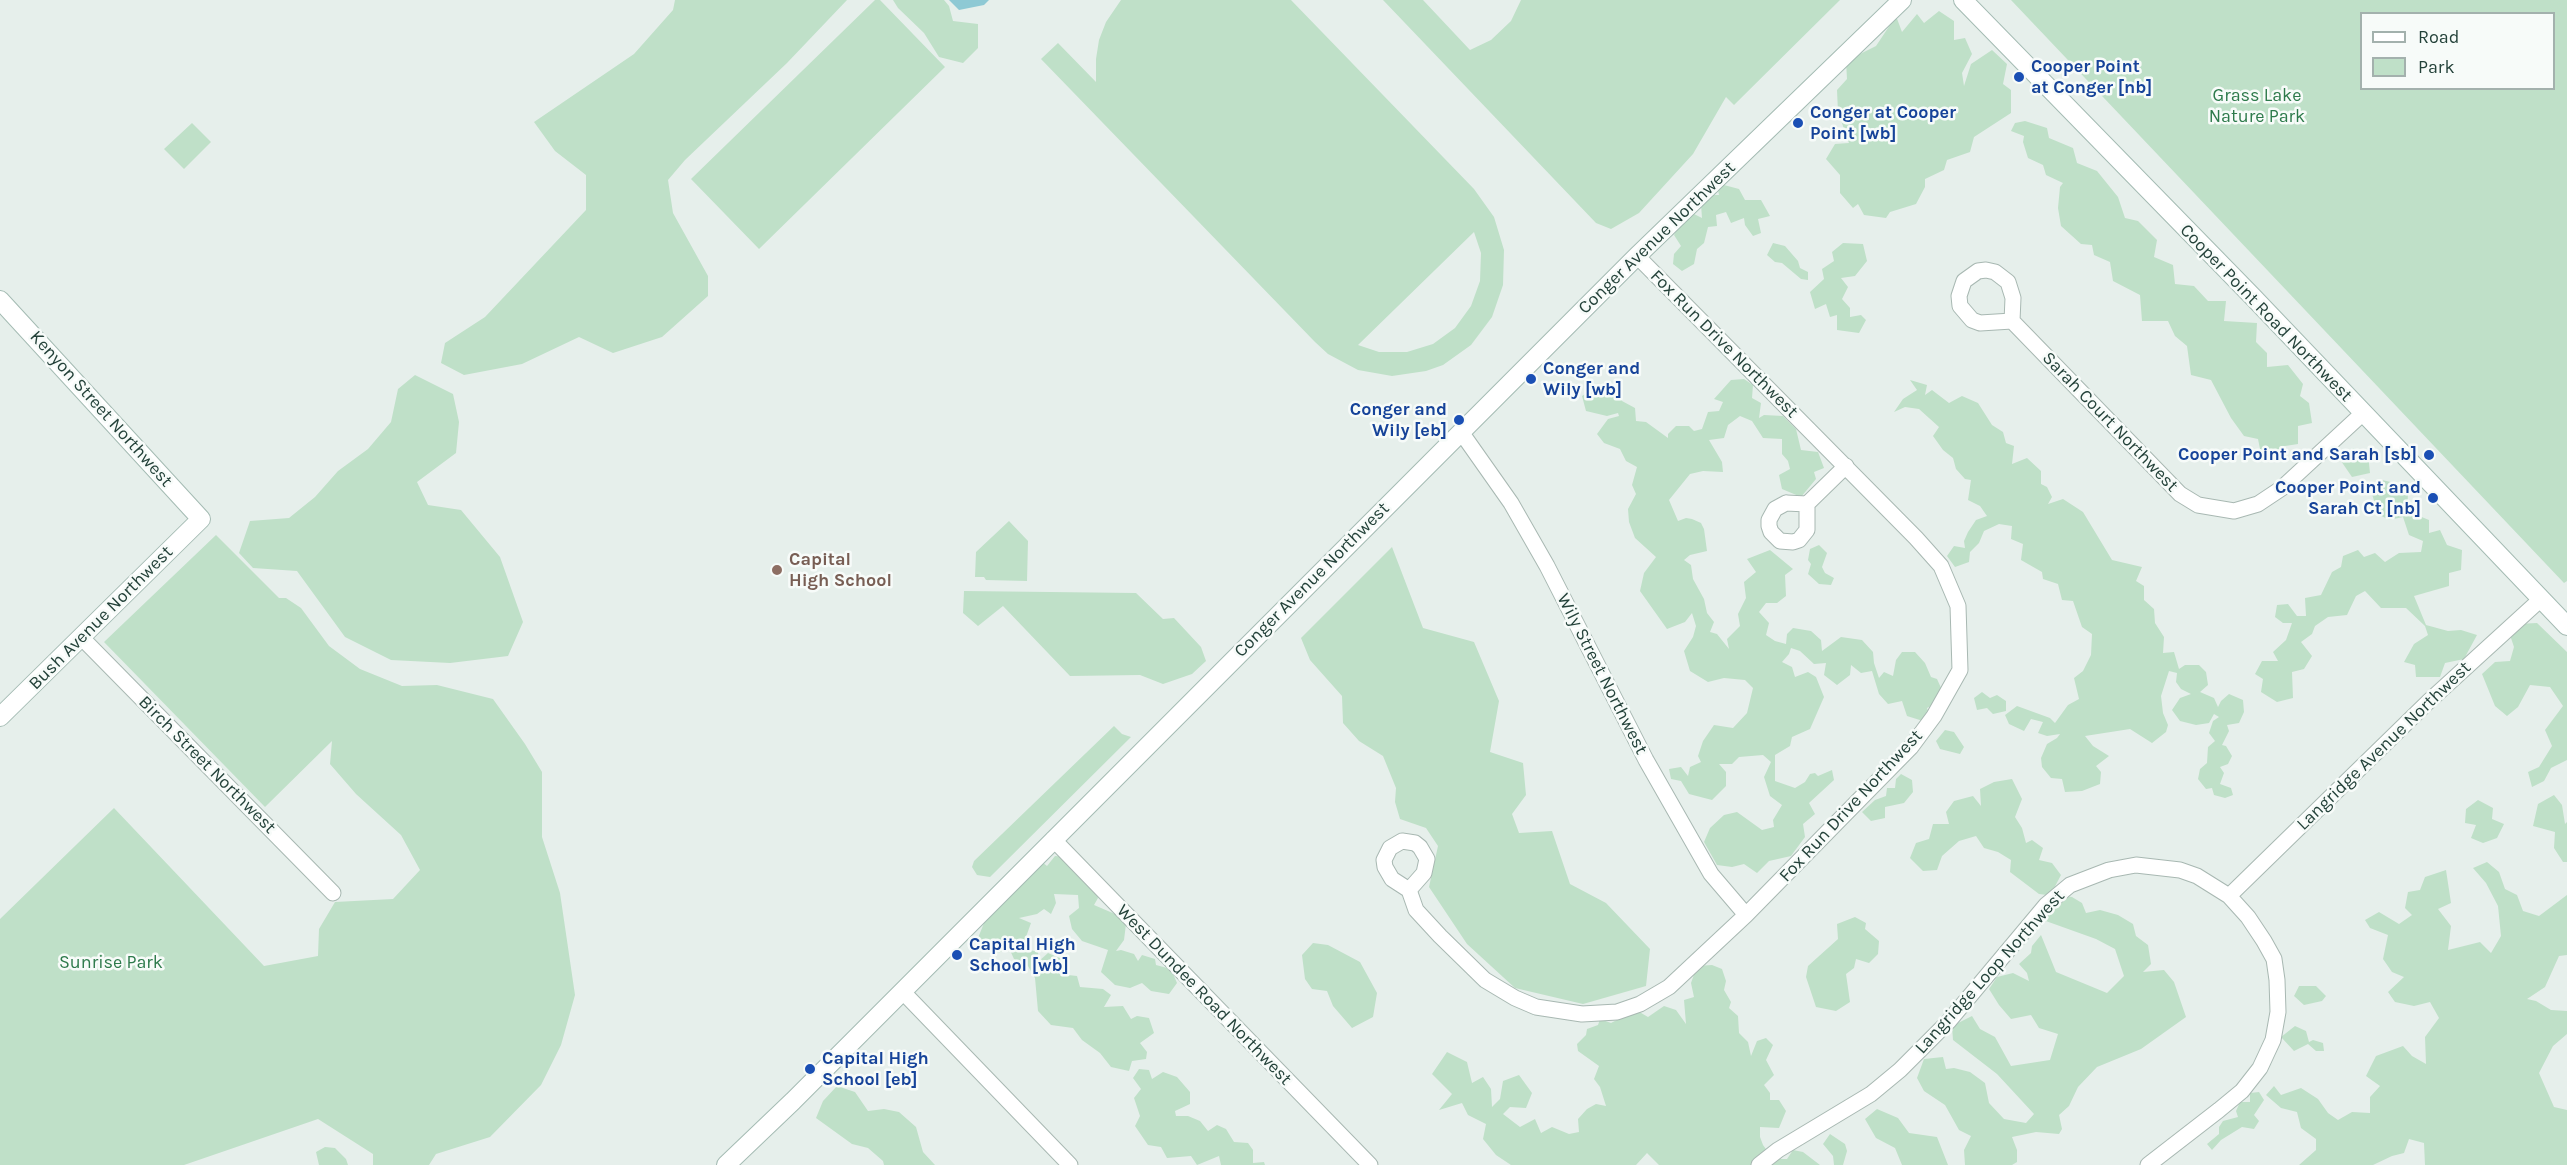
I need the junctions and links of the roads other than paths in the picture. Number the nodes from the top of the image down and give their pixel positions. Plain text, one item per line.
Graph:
1 (1902, 0) edge
2 (1963, 0) edge
3 (1637, 256) junction
4 (0, 300) edge
5 (2012, 321) dead end
6 (2362, 414) junction
7 (1461, 432) junction
8 (1846, 466) junction
9 (1807, 504) dead end
10 (201, 519) joint
11 (2541, 599) junction
12 (2567, 626) edge
13 (81, 637) junction
14 (0, 717) edge
15 (1053, 839) junction
16 (1409, 890) dead end
17 (333, 893) dead end
18 (2229, 896) junction
19 (1746, 915) junction
20 (902, 991) junction
21 (726, 1165) edge
22 (1070, 1165) edge
23 (1370, 1165) edge
24 (1759, 1165) edge
25 (2148, 1165) edge

1 - 3 street, Conger Avenue Northwest
2 - 6 street, Cooper Point Road Northwest
3 - 7 street, Conger Avenue Northwest
3 - 8 street, Fox Run Drive Northwest
4 - 10 street, Kenyon Street Northwest
5 - 6 street, Sarah Court Northwest
6 - 11 street, Cooper Point Road Northwest
7 - 15 street, Conger Avenue Northwest
7 - 19 street, Wily Street Northwest
8 - 9 street
8 - 19 street, Fox Run Drive Northwest
10 - 13 street, Bush Avenue Northwest
11 - 12 street, Cooper Point Road Northwest
11 - 18 street, Langridge Avenue Northwest
13 - 14 street, Bush Avenue Northwest
13 - 17 street, Birch Street Northwest
15 - 20 street, Conger Avenue Northwest
15 - 23 street, West Dundee Road Northwest
16 - 19 street, Fox Run Drive Northwest
18 - 24 street, Langridge Loop Northwest
18 - 25 street, Langridge Loop Northwest
20 - 21 street, Conger Avenue Northwest
20 - 22 street

